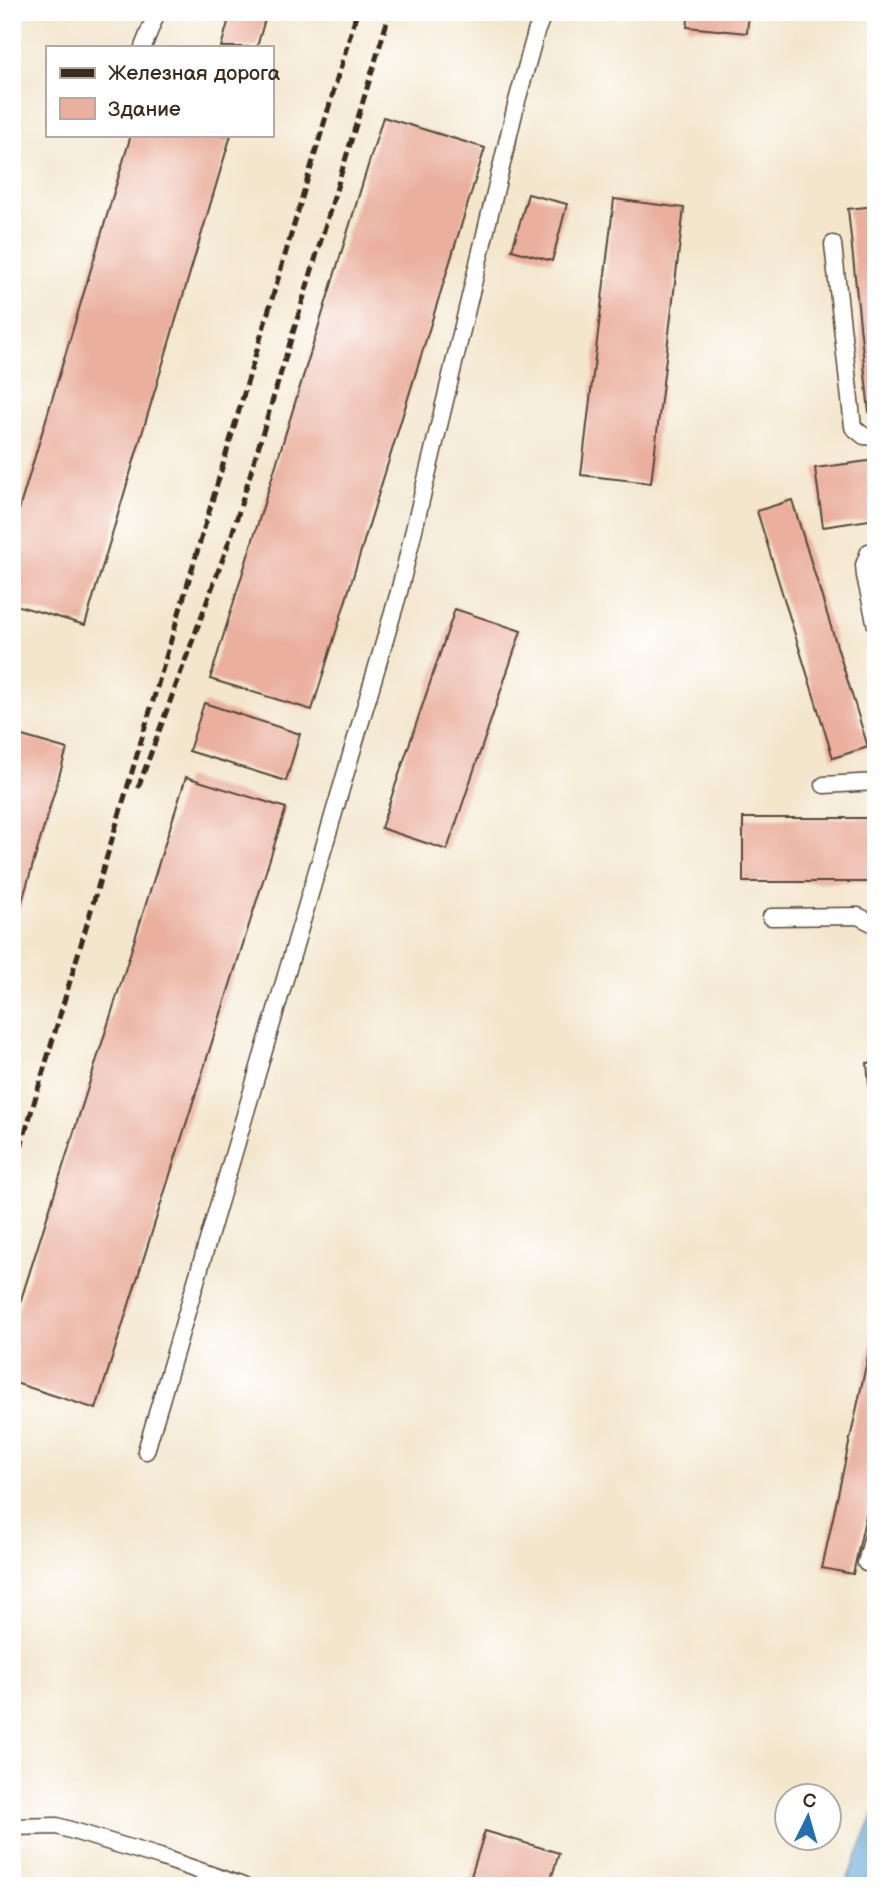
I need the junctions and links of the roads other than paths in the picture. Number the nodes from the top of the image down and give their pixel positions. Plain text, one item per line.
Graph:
1 (157, 12) edge
2 (544, 12) edge
3 (143, 46) edge
4 (833, 244) dead end
5 (876, 437) edge
6 (876, 550) edge
7 (876, 626) edge
8 (876, 782) edge
9 (824, 785) dead end
10 (771, 917) dead end
11 (876, 925) edge
12 (146, 1451) dead end
13 (876, 1525) edge
14 (866, 1563) dead end
15 (12, 1827) edge
16 (243, 1886) edge

1 - 3 lane
2 - 12 lane
4 - 5 lane
6 - 7 lane
8 - 9 lane
10 - 11 lane
13 - 14 lane
15 - 16 lane

